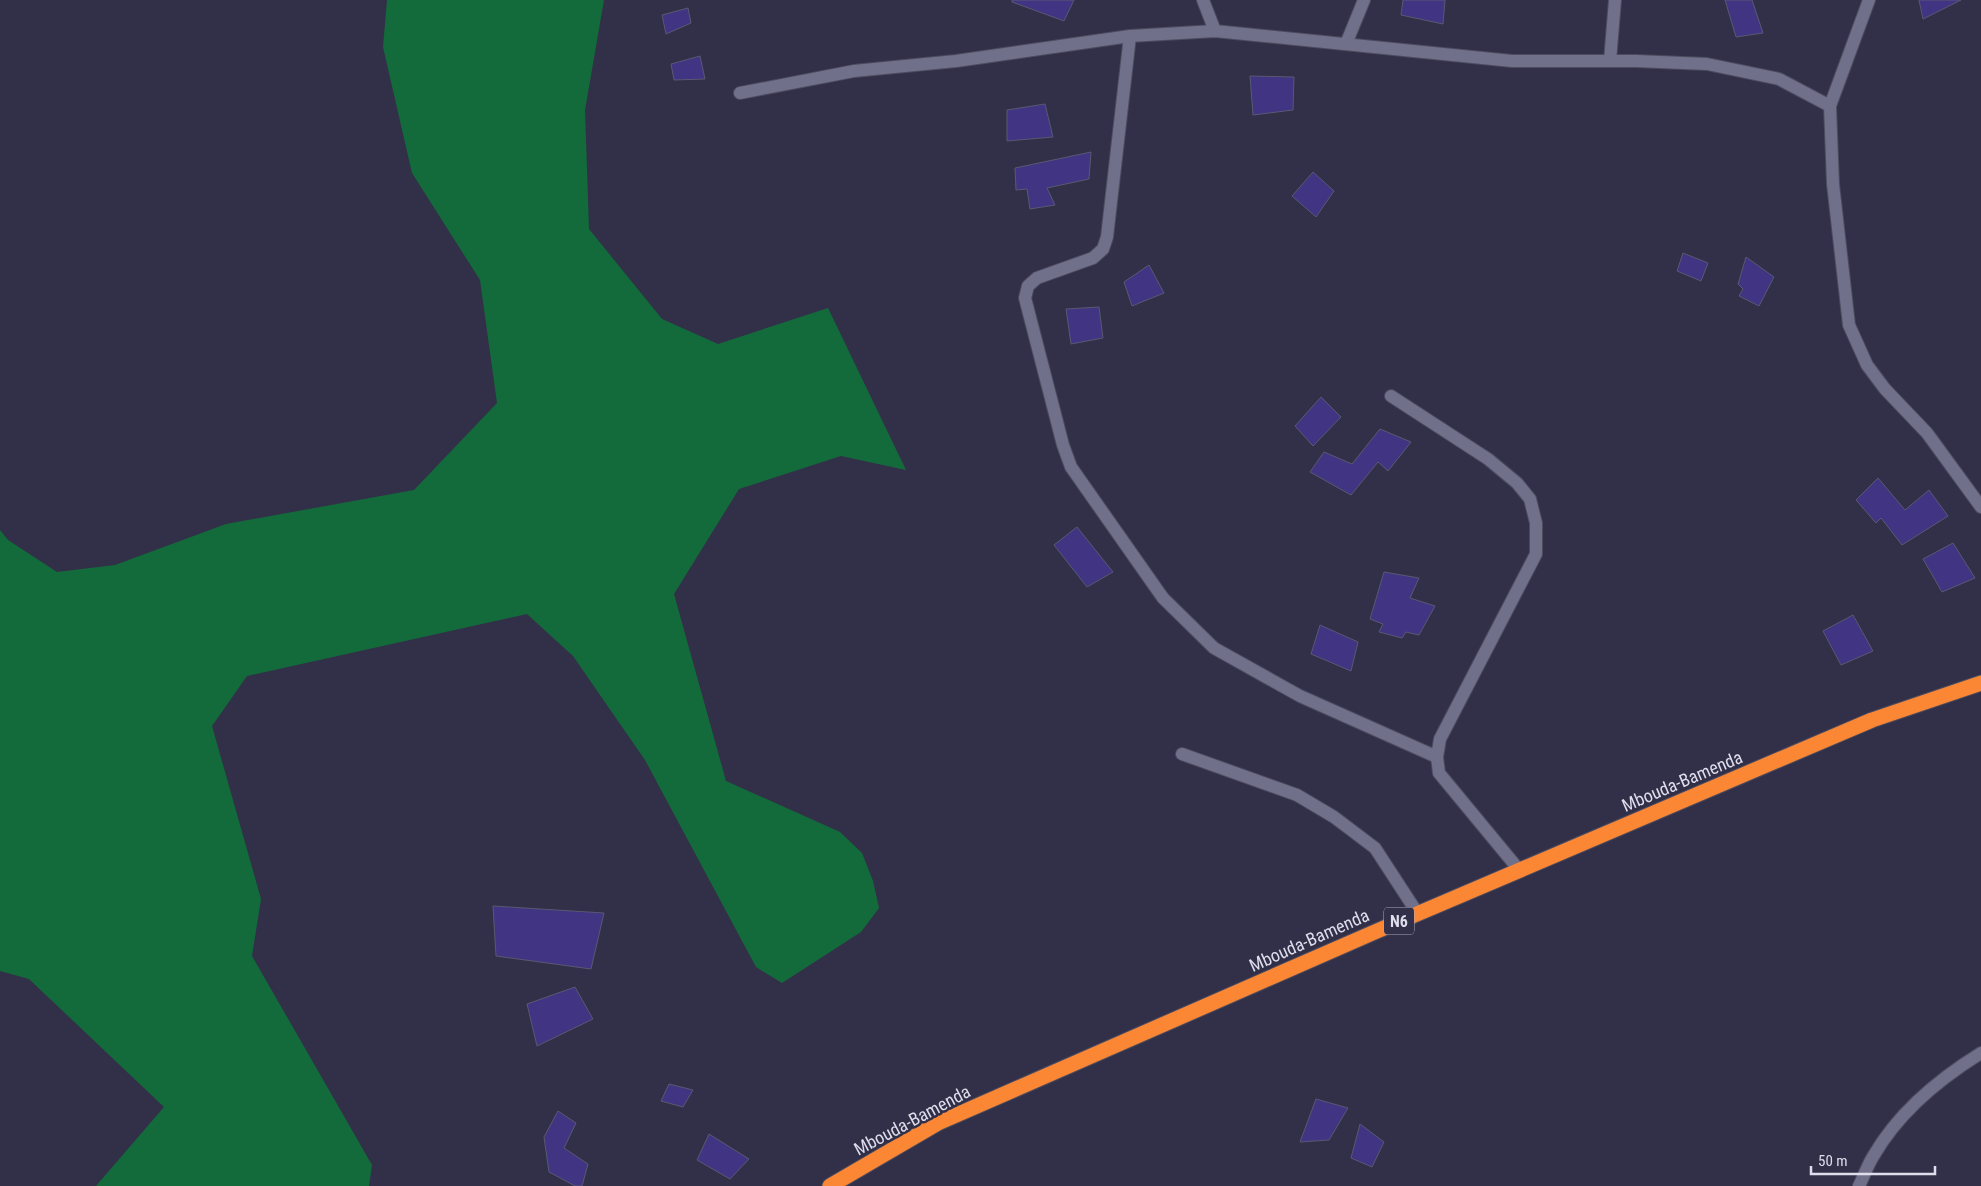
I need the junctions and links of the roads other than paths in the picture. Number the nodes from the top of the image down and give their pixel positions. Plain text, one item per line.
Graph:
1 (1203, 0) edge
2 (1364, 0) edge
3 (1615, 0) edge
4 (1869, 0) edge
5 (1215, 31) junction
6 (1130, 36) junction
7 (1346, 44) junction
8 (1610, 61) junction
9 (740, 92) dead end
10 (1830, 106) junction
11 (1391, 396) dead end
12 (1980, 502) edge
13 (1981, 683) edge
14 (1182, 754) dead end
15 (1437, 757) junction
16 (1520, 871) junction
17 (1418, 914) junction
18 (1981, 1053) edge
19 (830, 1186) edge
20 (1859, 1186) edge

1 - 5 street
2 - 7 street
3 - 8 street
4 - 10 street
5 - 6 street
5 - 7 street
6 - 9 street
6 - 15 street
7 - 8 street
8 - 10 street
10 - 12 street
11 - 15 street
13 - 16 highway, Mbouda-Bamenda / N6
14 - 17 street
15 - 16 street
16 - 17 highway, Mbouda-Bamenda / N6
17 - 19 highway, Mbouda-Bamenda / N6
18 - 20 street

